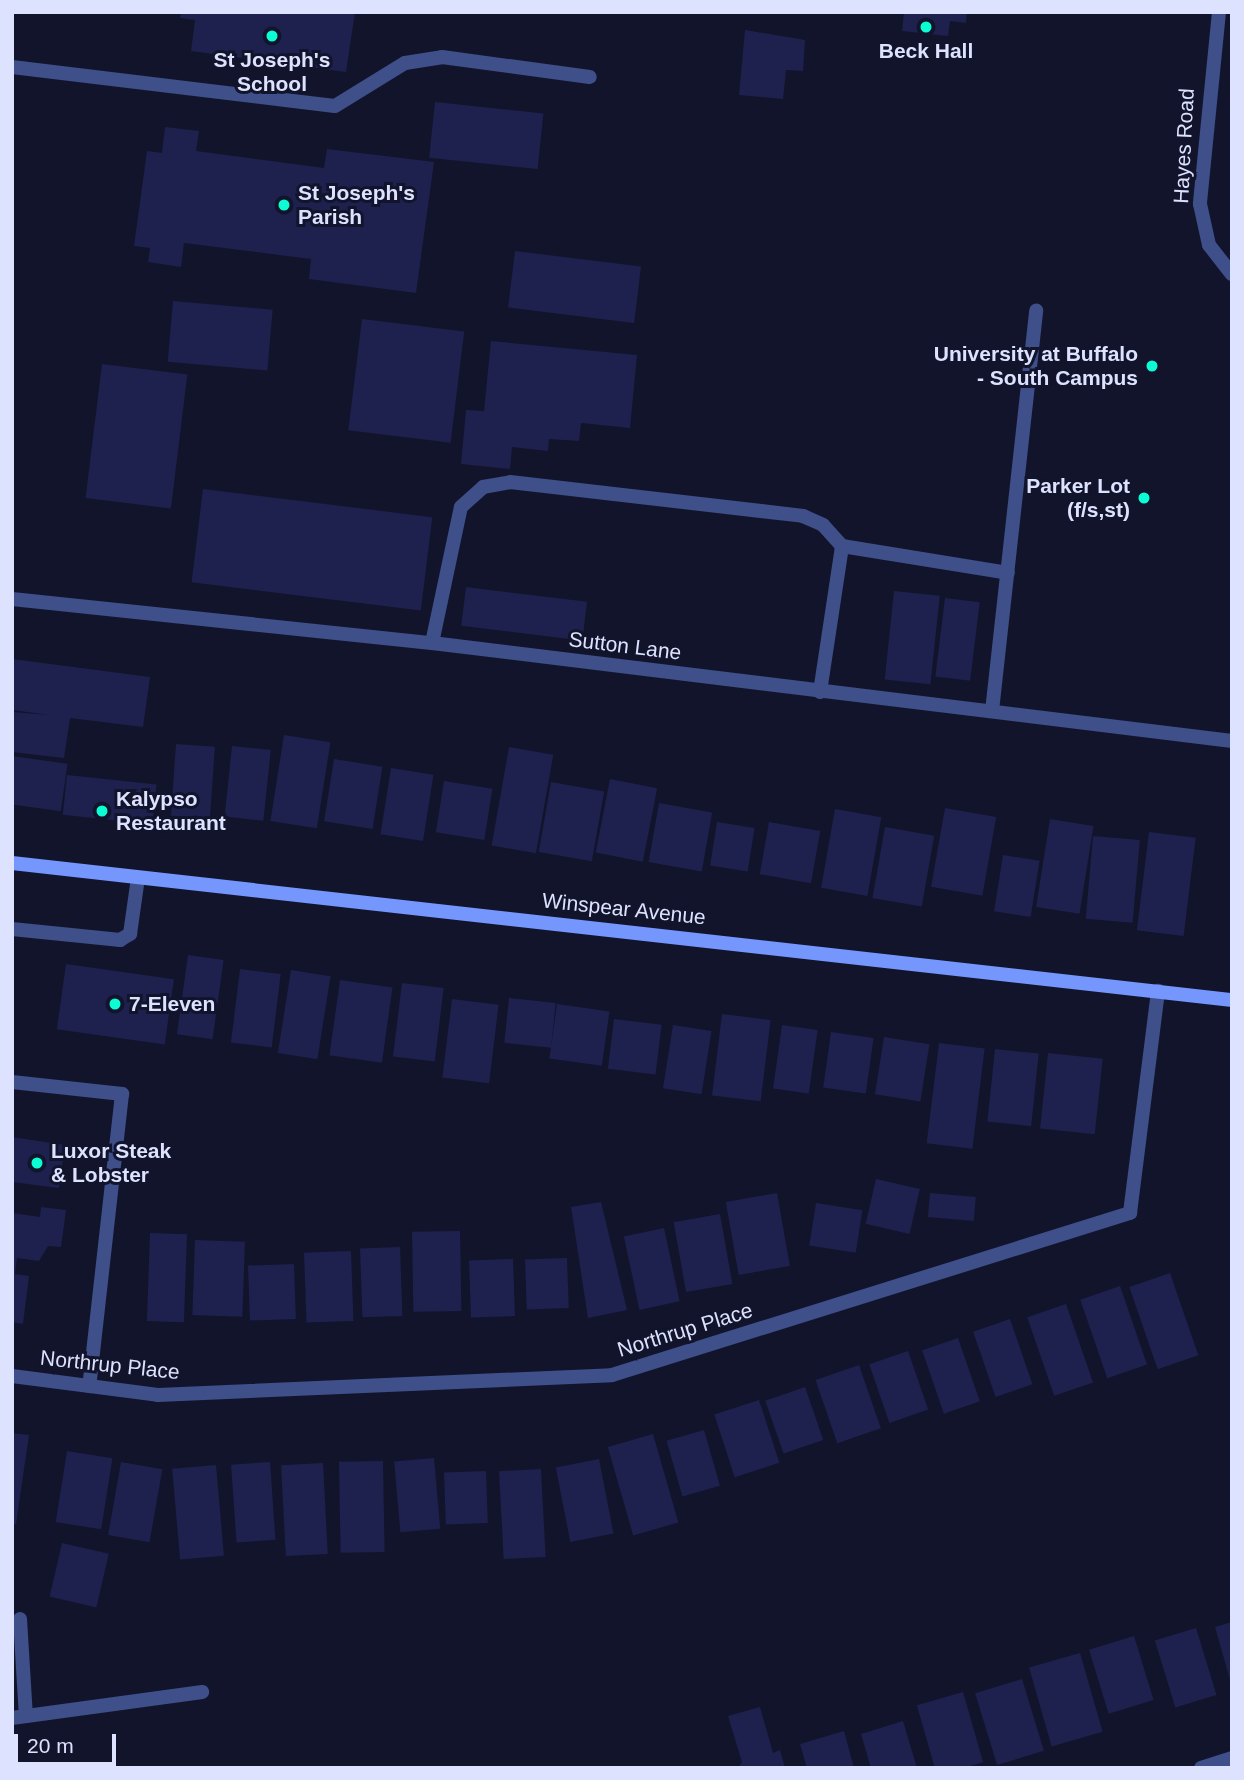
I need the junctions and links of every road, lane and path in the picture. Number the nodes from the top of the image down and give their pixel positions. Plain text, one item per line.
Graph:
1 (1219, 12) edge
2 (12, 67) edge
3 (590, 77) dead end
4 (1232, 274) edge
5 (1037, 310) dead end
6 (842, 546) junction
7 (1008, 573) junction
8 (12, 599) edge
9 (432, 643) junction
10 (820, 692) junction
11 (992, 711) junction
12 (1232, 741) edge
13 (12, 863) edge
14 (138, 878) junction
15 (12, 929) edge
16 (1158, 991) junction
17 (1232, 1000) edge
18 (12, 1082) edge
19 (12, 1376) edge
20 (89, 1386) junction
21 (20, 1619) dead end
22 (202, 1692) dead end
23 (19, 1717) edge
24 (1232, 1758) edge
25 (1201, 1768) edge

1 - 4 street, Hayes Road
2 - 3 street
5 - 7 street
6 - 7 street
6 - 9 street
6 - 10 street
7 - 11 street
8 - 9 street, Sutton Lane
9 - 10 street, Sutton Lane
10 - 11 street, Sutton Lane
11 - 12 street, Sutton Lane
13 - 14 street, Winspear Avenue
14 - 15 street
14 - 16 street, Winspear Avenue
16 - 17 street, Winspear Avenue
16 - 20 street, Northrup Place
18 - 20 street
19 - 20 street, Northrup Place
21 - 23 street
22 - 23 street
24 - 25 street

